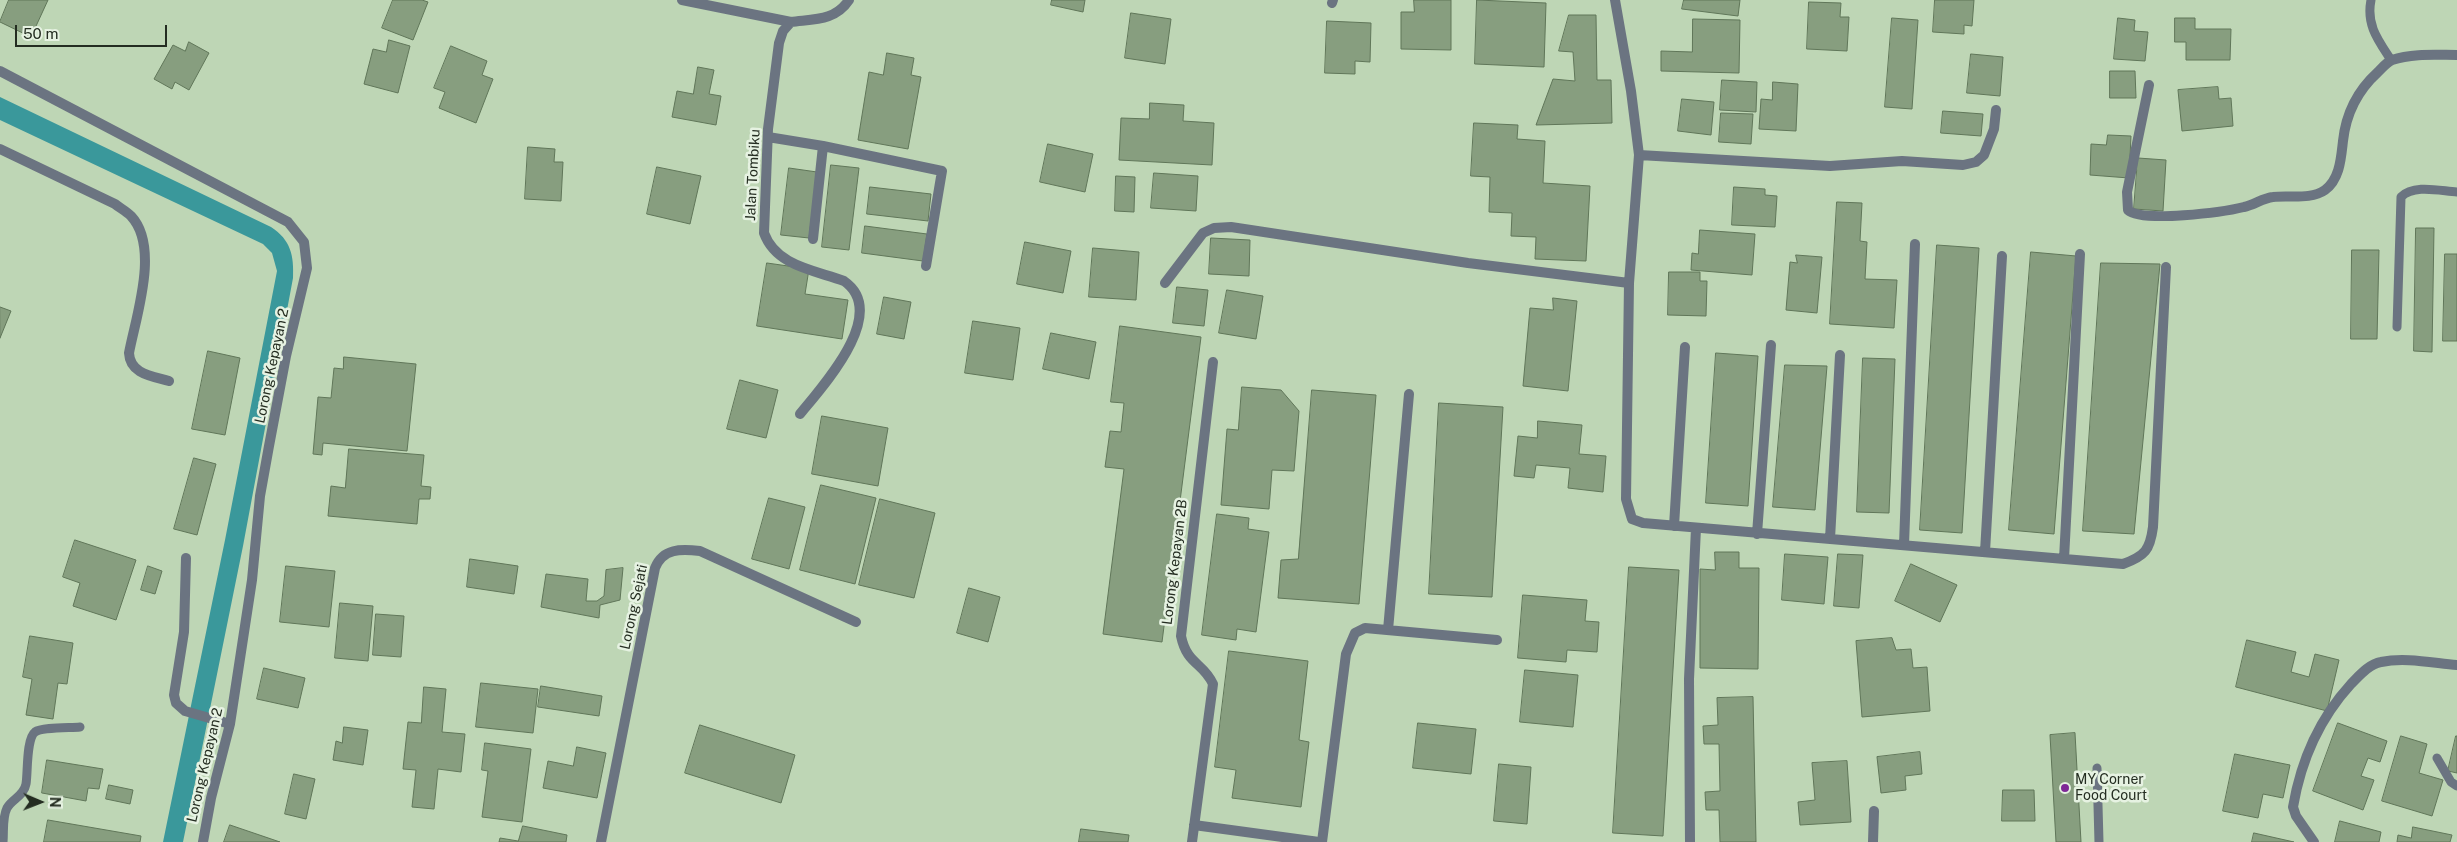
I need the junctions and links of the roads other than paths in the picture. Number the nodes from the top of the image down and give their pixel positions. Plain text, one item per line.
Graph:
1 (682, 0) edge
2 (849, 0) edge
3 (1615, 0) edge
4 (2371, 0) edge
5 (791, 22) junction
6 (2457, 56) edge
7 (2391, 60) junction
8 (0, 71) edge
9 (2149, 85) dead end
10 (1996, 110) dead end
11 (768, 136) junction
12 (824, 146) junction
13 (0, 149) edge
14 (1639, 155) junction
15 (2457, 192) edge
16 (813, 239) dead end
17 (1915, 244) dead end
18 (2080, 254) dead end
19 (2002, 256) dead end
20 (926, 266) dead end
21 (2166, 267) dead end
22 (1165, 283) dead end
23 (1629, 284) junction
24 (2398, 327) dead end
25 (1771, 345) dead end
26 (1685, 347) dead end
27 (1840, 356) dead end
28 (1212, 362) dead end
29 (169, 382) dead end
30 (1409, 394) dead end
31 (800, 414) dead end
32 (1674, 526) junction
33 (1696, 528) junction
34 (1757, 534) junction
35 (1830, 539) junction
36 (1904, 545) junction
37 (1985, 552) junction
38 (186, 558) dead end
39 (2064, 559) junction
40 (856, 622) dead end
41 (1388, 630) junction
42 (1497, 640) dead end
43 (2457, 666) edge
44 (230, 724) junction
45 (80, 727) dead end
46 (2437, 758) dead end
47 (2097, 768) dead end
48 (2457, 786) edge
49 (1874, 811) dead end
50 (1194, 825) junction
51 (2, 828) edge
52 (3, 842) edge
53 (203, 842) edge
54 (600, 842) edge
55 (1192, 842) edge
56 (1320, 842) edge
57 (1690, 842) edge
58 (1873, 842) edge
59 (2099, 842) edge
60 (2314, 842) edge

1 - 5 street
2 - 5 street
3 - 14 street
4 - 7 lane
5 - 11 street, Jalan Tombiku
6 - 7 street
7 - 9 street
8 - 44 street, Lorong Kepayan 2
10 - 14 street
11 - 12 street
11 - 31 street, Jalan Tombiku
12 - 16 street
12 - 20 street
13 - 29 street
14 - 23 street
15 - 24 lane
17 - 36 street
18 - 39 street
19 - 37 street
21 - 39 street
22 - 23 street
23 - 32 street
25 - 34 street
26 - 32 street
27 - 35 street
28 - 50 street, Lorong Kepayan 2B
30 - 41 street
32 - 33 street
33 - 34 street
33 - 57 street
34 - 35 street
35 - 36 street
36 - 37 street
37 - 39 street
38 - 44 street
40 - 54 street, Lorong Sejati
41 - 42 street
41 - 56 street
43 - 60 street
44 - 53 street, Lorong Kepayan 2
45 - 51 lane
46 - 48 lane
47 - 59 lane
49 - 58 street
50 - 55 street, Lorong Kepayan 2B
50 - 56 street
51 - 52 lane

